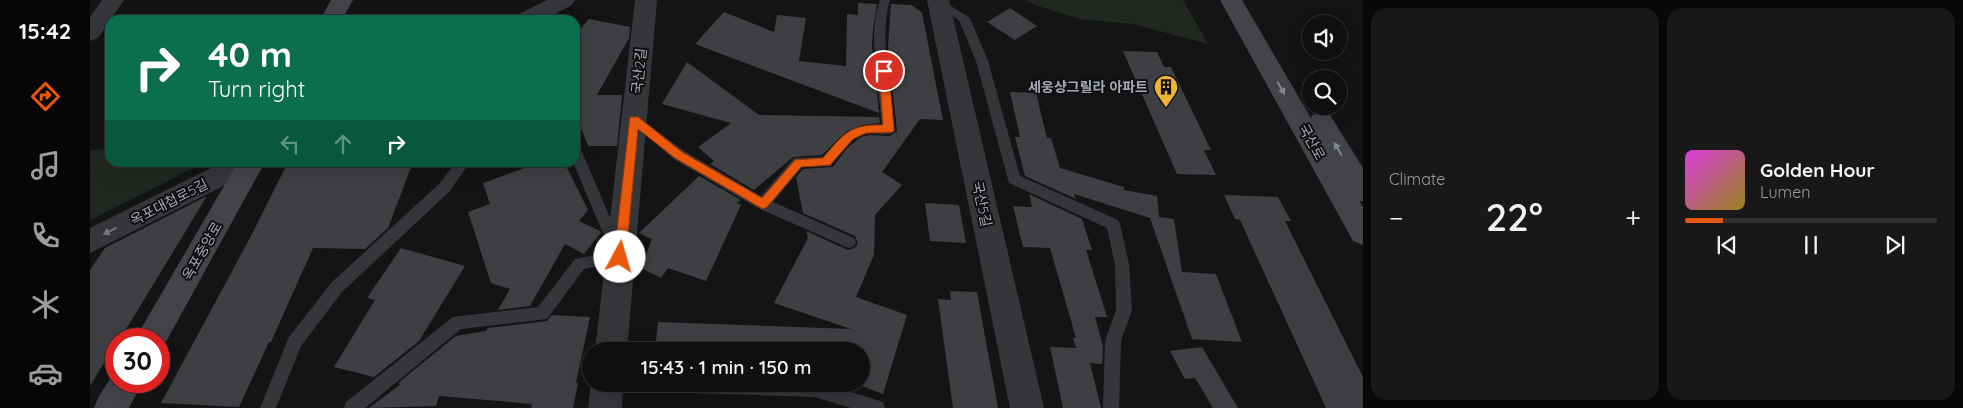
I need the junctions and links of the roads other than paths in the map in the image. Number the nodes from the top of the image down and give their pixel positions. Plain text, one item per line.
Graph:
1 (113, 0) edge
2 (342, 0) edge
3 (646, 0) edge
4 (885, 0) edge
5 (1232, 0) edge
6 (1248, 0) edge
7 (938, 2) edge
8 (556, 10) edge
9 (334, 15) edge
10 (540, 15) edge
11 (90, 32) edge
12 (1302, 89) edge
13 (1317, 115) edge
14 (634, 120) junction
15 (580, 164) edge
16 (238, 167) edge
17 (249, 167) edge
18 (460, 167) edge
19 (1363, 191) edge
20 (763, 204) junction
21 (1363, 233) edge
22 (90, 242) edge
23 (849, 242) dead end
24 (620, 257) junction
25 (157, 328) edge
26 (612, 342) edge
27 (606, 392) edge
28 (825, 392) edge
29 (120, 393) edge
30 (111, 408) edge
31 (268, 408) edge
32 (352, 408) edge
33 (605, 408) edge
34 (877, 408) edge
35 (1027, 408) edge
36 (1111, 408) edge

1 - 11 street
2 - 9 street
3 - 14 street, 국산2길
4 - 20 lane
5 -> 21 street, 국산로
6 - 12 street, 국산로
7 - 35 street, 국산5길
7 - 36 lane
8 - 10 street
19 -> 13 street, 국산로
14 - 20 lane
14 - 24 street, 국산2길
15 - 24 lane
16 -> 22 street, 옥포대첩로5길
17 - 25 street, 옥포중앙로
18 - 31 lane
20 - 23 lane
24 - 26 street, 국산2길
24 - 32 lane
27 - 33 street
28 - 34 lane
29 - 30 street

